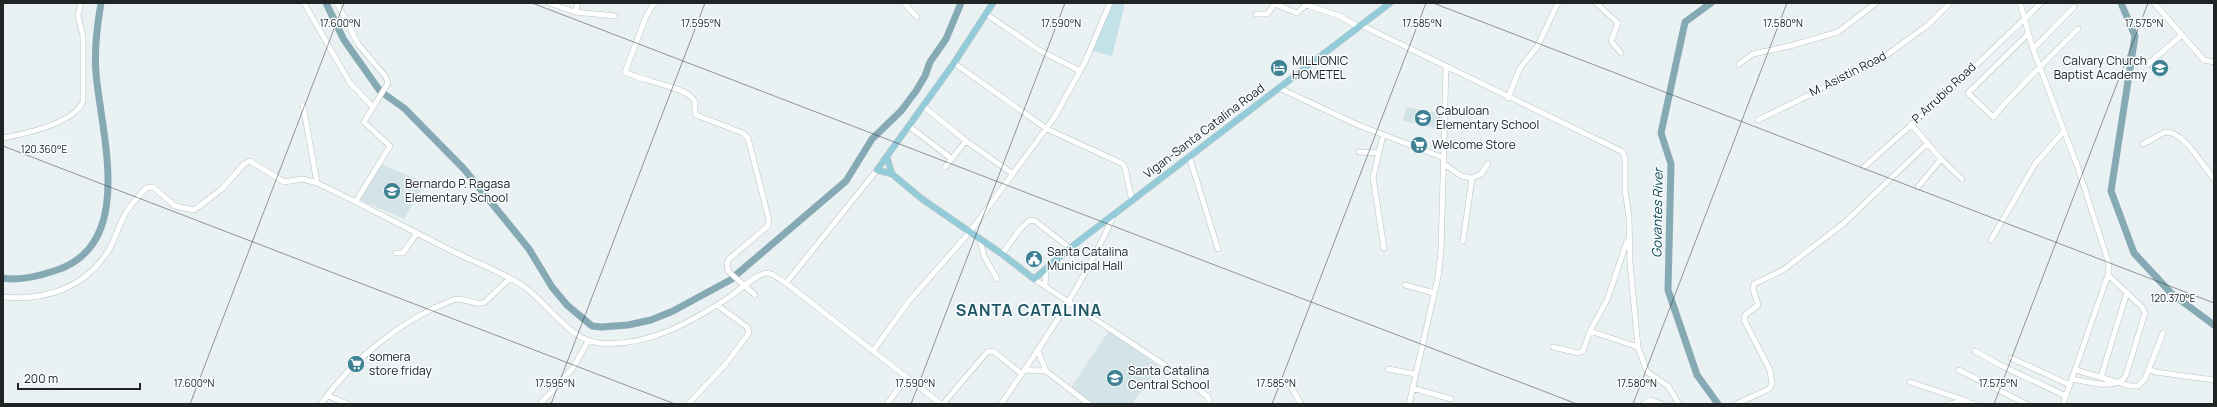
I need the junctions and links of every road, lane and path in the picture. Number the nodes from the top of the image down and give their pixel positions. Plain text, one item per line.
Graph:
1 (81, 3) edge
2 (304, 3) edge
3 (337, 3) edge
4 (548, 3) edge
5 (578, 3) edge
6 (654, 3) edge
7 (993, 3) edge
8 (1110, 3) edge
9 (1390, 3) edge
10 (1558, 3) edge
11 (1596, 3) edge
12 (1876, 3) edge
13 (1950, 3) edge
14 (2020, 3) edge
15 (2041, 3) edge
16 (2154, 3) edge
17 (906, 4) edge
18 (2074, 7) dead end
19 (575, 12) junction
20 (986, 14) junction
21 (1256, 14) dead end
22 (615, 16) dead end
23 (917, 17) dead end
24 (2024, 18) junction
25 (1359, 26) junction
26 (2078, 29) dead end
27 (2028, 34) junction
28 (2182, 35) junction
29 (2033, 49) junction
30 (1621, 53) dead end
31 (2214, 62) edge
32 (954, 63) junction
33 (1739, 64) dead end
34 (2148, 64) dead end
35 (1446, 67) junction
36 (2040, 68) junction
37 (1080, 72) junction
38 (1279, 88) junction
39 (1508, 98) junction
40 (303, 105) dead end
41 (923, 106) junction
42 (373, 107) junction
43 (1758, 120) dead end
44 (1911, 124) junction
45 (910, 126) junction
46 (1047, 129) junction
47 (2064, 131) junction
48 (1383, 135) junction
49 (3, 138) edge
50 (966, 141) junction
51 (1928, 143) junction
52 (2143, 144) dead end
53 (1359, 152) dead end
54 (1379, 153) junction
55 (1190, 156) junction
56 (887, 158) junction
57 (1444, 158) junction
58 (952, 159) junction
59 (1941, 159) junction
60 (1444, 164) junction
61 (1488, 164) dead end
62 (945, 166) dead end
63 (1864, 167) dead end
64 (877, 170) junction
65 (892, 174) junction
66 (1013, 174) junction
67 (1472, 178) junction
68 (1962, 179) dead end
69 (2214, 180) edge
70 (317, 183) junction
71 (1918, 187) dead end
72 (356, 201) junction
73 (1132, 201) junction
74 (1115, 214) junction
75 (969, 233) junction
76 (417, 234) junction
77 (1629, 236) junction
78 (980, 240) junction
79 (1991, 240) dead end
80 (1463, 241) dead end
81 (1070, 248) junction
82 (1384, 248) dead end
83 (1218, 249) dead end
84 (396, 253) dead end
85 (1002, 254) junction
86 (1046, 269) junction
87 (2108, 275) junction
88 (510, 278) junction
89 (997, 279) dead end
90 (1034, 279) junction
91 (786, 283) junction
92 (1405, 285) dead end
93 (744, 286) junction
94 (1044, 286) junction
95 (2127, 292) junction
96 (1434, 293) junction
97 (755, 294) dead end
98 (3, 297) edge
99 (1068, 302) junction
100 (717, 305) junction
101 (1590, 331) junction
102 (2163, 332) dead end
103 (588, 341) junction
104 (1553, 347) dead end
105 (1638, 347) junction
106 (1038, 350) junction
107 (873, 351) junction
108 (1975, 351) dead end
109 (2011, 358) dead end
110 (1388, 369) dead end
111 (2149, 369) junction
112 (1959, 370) dead end
113 (2076, 370) junction
114 (1046, 371) junction
115 (1023, 372) junction
116 (1415, 374) junction
117 (2101, 377) junction
118 (907, 378) junction
119 (2072, 379) junction
120 (2214, 380) edge
121 (1288, 382) dead end
122 (1910, 382) dead end
123 (2120, 382) junction
124 (2070, 385) junction
125 (1412, 388) junction
126 (328, 396) junction
127 (2066, 396) junction
128 (1451, 399) dead end
129 (1967, 401) junction
130 (321, 404) edge
131 (348, 404) edge
132 (540, 404) edge
133 (688, 404) edge
134 (887, 404) edge
135 (942, 404) edge
136 (1001, 404) edge
137 (1089, 404) edge
138 (1209, 404) edge
139 (1301, 404) edge
140 (1409, 404) edge
141 (1644, 404) edge
142 (1662, 404) edge
143 (1679, 404) edge
144 (1736, 404) edge
145 (1952, 404) edge
146 (1974, 404) edge
147 (2026, 404) edge
148 (2063, 404) edge

1 - 49 street
2 - 42 street
3 - 42 street
4 - 19 street
5 - 19 street
6 - 93 street
7 - 20 main road
8 - 37 street
9 - 25 main road, Vigan-Santa Catalina Road
10 - 39 street
11 - 30 street
12 - 33 street
13 - 43 street, M. Asistin Road
14 - 24 street
15 - 24 street, P. Arrubio Road
16 - 28 street
17 - 23 street
18 - 29 street
19 - 22 street
20 - 32 main road
20 - 37 street
21 - 25 street
24 - 27 street
24 - 44 street, P. Arrubio Road
25 - 35 street
25 - 38 main road, Vigan-Santa Catalina Road
26 - 36 street
27 - 29 street
27 - 36 street
28 - 31 street
28 - 34 street
29 - 36 street
32 - 41 main road
32 - 46 street
35 - 39 street
35 - 57 street
36 - 47 street
37 - 46 street
38 - 48 street
38 - 55 main road, Vigan-Santa Catalina Road
39 - 77 street
40 - 70 street
41 - 45 main road
41 - 50 street
42 - 72 street
44 - 51 street
44 - 63 street, P. Arrubio Road
45 - 56 main road
45 - 58 street
46 - 66 street
46 - 73 street
47 - 79 street
47 - 87 street
48 - 54 street
48 - 57 street
50 - 58 street
50 - 66 street
51 - 59 street
51 - 144 street
52 - 69 street
53 - 54 street
54 - 82 street
55 - 73 main road, Vigan-Santa Catalina Road
55 - 83 street
56 - 64 main road
56 - 65 main road
57 - 60 street
58 - 62 street
59 - 68 street
59 - 71 street
60 - 67 street
60 - 96 street
61 - 67 street
64 - 65 main road
64 - 91 street
65 - 75 main road
66 - 75 street
67 - 80 street
70 - 72 street
70 - 98 street
72 - 76 street
73 - 74 main road, Vigan-Santa Catalina Road
74 - 81 main road, Vigan-Santa Catalina Road
74 - 99 street
75 - 78 main road
75 - 107 street
76 - 84 street
76 - 88 street
77 - 101 street
77 - 105 street
78 - 85 main road
78 - 89 street
81 - 85 street
81 - 86 main road, Vigan-Santa Catalina Road
85 - 90 main road
86 - 90 main road, Vigan-Santa Catalina Road
86 - 94 street
87 - 95 street
87 - 113 street
88 - 103 street
88 - 126 street
90 - 94 street
91 - 93 street
91 - 107 street
92 - 96 street
93 - 97 street
93 - 100 street
94 - 99 street
95 - 117 street
95 - 123 street
96 - 116 street
99 - 106 street
99 - 138 street
100 - 103 street
100 - 133 street
101 - 104 street
101 - 105 street
102 - 111 street
103 - 132 street
105 - 143 street
106 - 114 street
106 - 115 street
107 - 118 street
108 - 127 street
109 - 124 street
110 - 116 street
111 - 120 street
111 - 123 street
112 - 147 street
113 - 117 street
113 - 119 street
114 - 115 street
114 - 137 street
115 - 135 street
115 - 136 street
116 - 125 street
117 - 123 street
118 - 134 street
118 - 135 street
119 - 123 street
119 - 124 street
121 - 139 street
122 - 129 street
124 - 127 street
125 - 128 street
125 - 140 street
126 - 130 street
126 - 131 street
127 - 148 street
129 - 145 street
129 - 146 street
141 - 142 street

